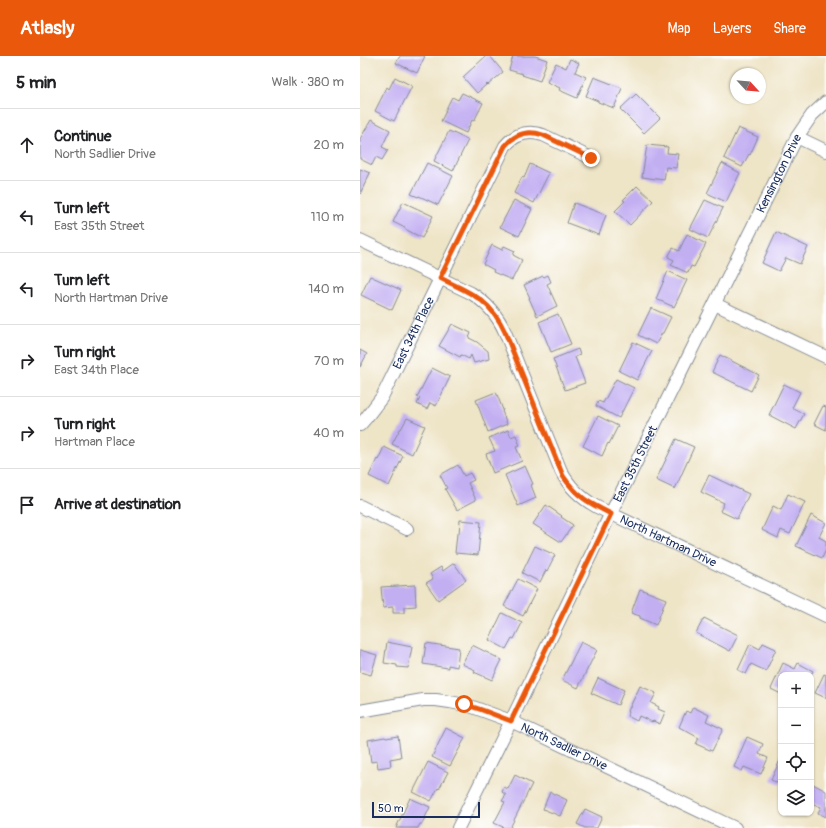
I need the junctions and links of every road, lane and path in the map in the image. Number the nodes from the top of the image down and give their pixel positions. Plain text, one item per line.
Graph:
1 (826, 102) edge
2 (796, 137) junction
3 (826, 151) edge
4 (591, 158) dead end
5 (360, 240) edge
6 (740, 250) joint
7 (440, 278) junction
8 (715, 304) junction
9 (826, 357) edge
10 (360, 425) edge
11 (360, 506) edge
12 (611, 514) junction
13 (407, 529) dead end
14 (826, 616) edge
15 (360, 711) edge
16 (511, 721) junction
17 (458, 828) edge
18 (735, 828) edge

1 - 2 street, Kensington Drive
2 - 3 street
2 - 6 street, Kensington Drive
4 - 7 street, East 34th Place
5 - 7 street, North Hartman Drive
6 - 8 street, East 35th Street
7 - 10 street, East 34th Place
7 - 12 street, North Hartman Drive
8 - 9 street
8 - 12 street, East 35th Street
11 - 13 street
12 - 14 street, North Hartman Drive
12 - 16 street, East 35th Street
15 - 16 street, North Sadlier Drive
16 - 17 street, East 35th Street
16 - 18 street, North Sadlier Drive

